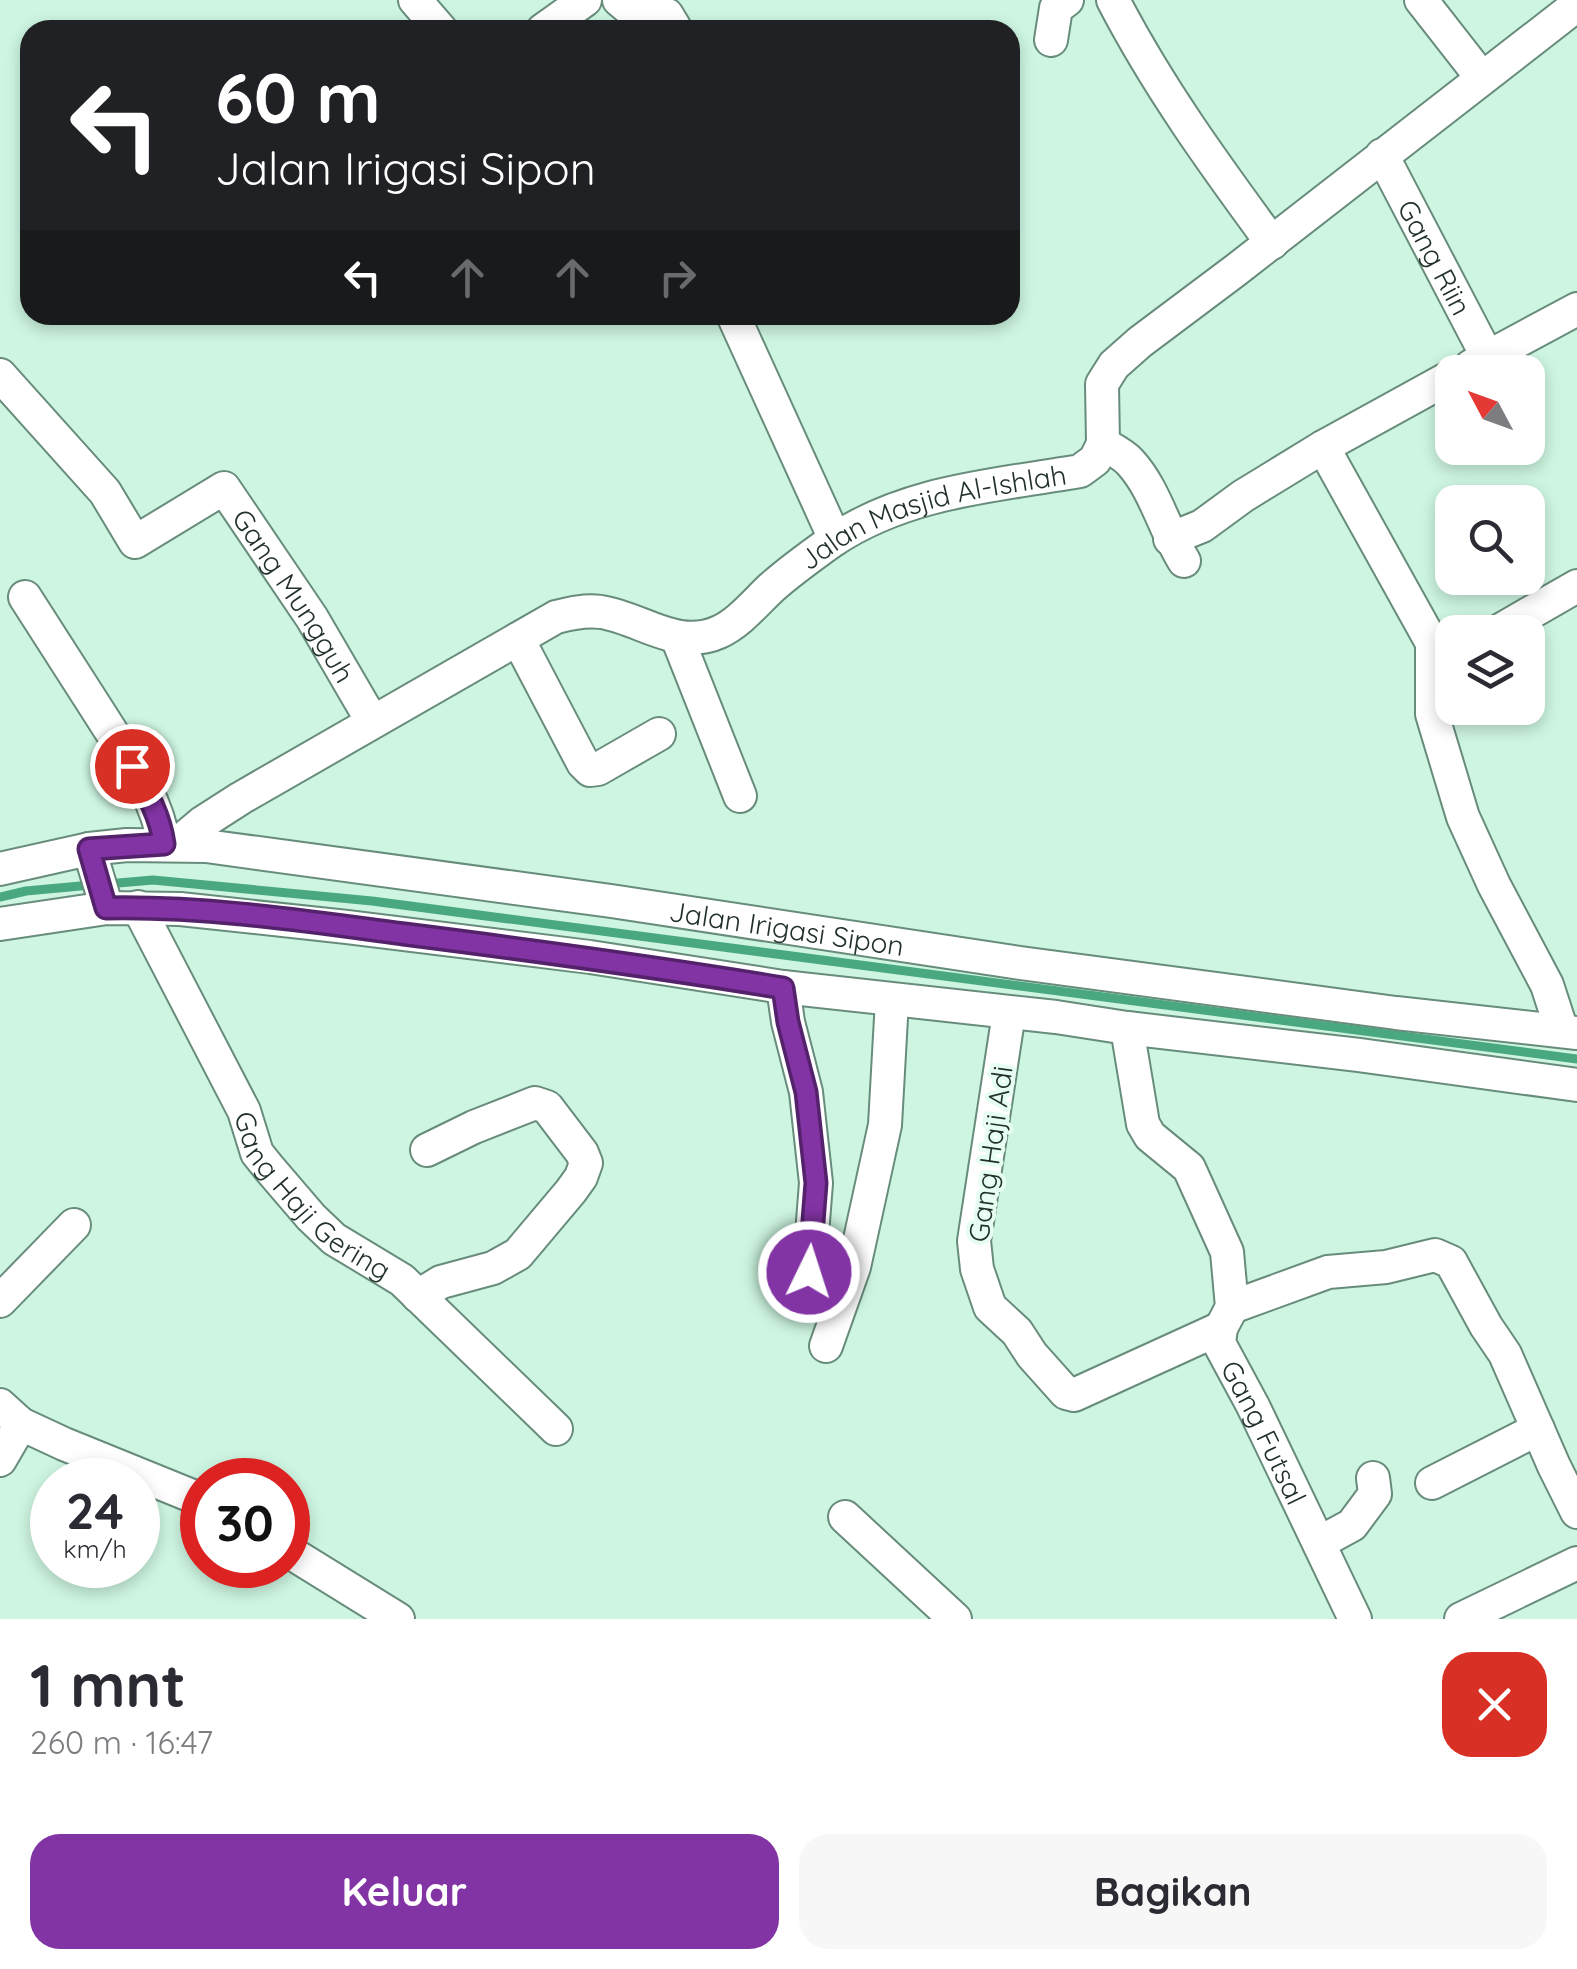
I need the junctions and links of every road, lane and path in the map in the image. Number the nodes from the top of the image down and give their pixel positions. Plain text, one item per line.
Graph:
1 (415, 0) edge
2 (585, 0) edge
3 (620, 0) edge
4 (1067, 0) edge
5 (1113, 0) edge
6 (1421, 0) edge
7 (1577, 4) edge
8 (432, 20) edge
9 (556, 20) edge
10 (670, 20) edge
11 (1052, 40) dead end
12 (1482, 78) junction
13 (1382, 155) junction
14 (1272, 242) junction
15 (1577, 309) edge
16 (738, 325) edge
17 (1461, 355) edge
18 (1492, 355) edge
19 (0, 375) edge
20 (1435, 386) edge
21 (1103, 444) junction
22 (1323, 446) junction
23 (836, 539) junction
24 (1577, 586) edge
25 (25, 597) dead end
26 (1527, 615) edge
27 (677, 637) junction
28 (518, 638) junction
29 (1435, 649) edge
30 (1435, 699) edge
31 (372, 721) junction
32 (1435, 724) edge
33 (1435, 725) edge
34 (659, 734) dead end
35 (740, 796) dead end
36 (170, 845) junction
37 (0, 869) edge
38 (106, 884) junction
39 (0, 924) edge
40 (783, 988) junction
41 (892, 1000) junction
42 (1010, 1014) junction
43 (1127, 1028) junction
44 (1570, 1032) edge
45 (1577, 1086) edge
46 (427, 1150) dead end
47 (74, 1224) dead end
48 (845, 1292) junction
49 (418, 1296) junction
50 (0, 1301) edge
51 (1226, 1318) junction
52 (826, 1346) dead end
53 (10, 1414) edge
54 (556, 1429) dead end
55 (1538, 1429) junction
56 (0, 1460) edge
57 (1373, 1478) dead end
58 (1432, 1483) dead end
59 (180, 1490) edge
60 (1577, 1512) edge
61 (845, 1516) dead end
62 (1319, 1543) junction
63 (1577, 1563) edge
64 (310, 1564) edge
65 (398, 1619) edge
66 (955, 1619) edge
67 (1356, 1619) edge
68 (1461, 1619) edge

1 - 8 street
2 - 9 street
3 - 10 street
4 - 11 street
5 - 14 street
6 - 12 street
7 - 12 street
12 - 13 street
13 - 14 street
13 - 17 street, Gang Riin
14 - 21 street
15 - 18 street
16 - 23 street
19 - 31 street, Gang Mungguh
20 - 22 street
21 - 22 street
21 - 23 street, Jalan Masjid Al-Ishlah
22 - 29 street
23 - 27 street, Jalan Masjid Al-Ishlah
24 - 26 street
25 - 36 street
27 - 28 street, Jalan Masjid Al-Ishlah
27 - 35 street
28 - 31 street, Jalan Masjid Al-Ishlah
28 - 34 street
30 - 32 street
31 - 36 street, Jalan Masjid Al-Ishlah
33 - 44 street
36 - 38 street, Jalan Irigasi Sipon
36 - 44 street, Jalan Irigasi Sipon
37 - 38 street, Jalan Irigasi Sipon
38 - 39 street, Jalan Irigasi Sipon
38 - 40 street, Jalan Irigasi Sipon
38 - 49 street, Gang Haji Gering
40 - 41 street, Jalan Irigasi Sipon
40 - 48 street
41 - 42 street, Jalan Irigasi Sipon
41 - 48 street
42 - 43 street, Jalan Irigasi Sipon
42 - 51 street, Gang Haji Adi
43 - 45 street, Jalan Irigasi Sipon
43 - 51 street, Gang Futsal
46 - 49 street
47 - 50 street
48 - 52 street
49 - 54 street, Gang Haji Gering
51 - 55 street
51 - 62 street, Gang Futsal
53 - 56 street
53 - 59 street
55 - 58 street
55 - 60 street
57 - 62 street
61 - 66 street
62 - 67 street, Gang Futsal
63 - 68 street
64 - 65 street

